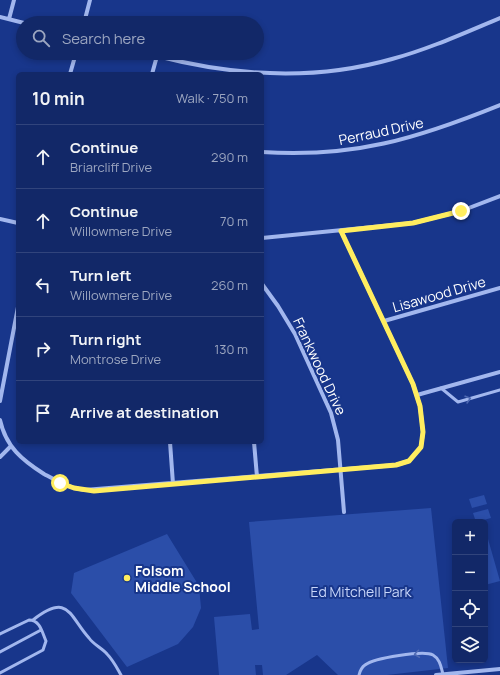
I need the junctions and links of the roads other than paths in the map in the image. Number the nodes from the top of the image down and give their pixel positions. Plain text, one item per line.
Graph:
1 (14, 0) edge
2 (90, 0) edge
3 (86, 16) edge
4 (0, 17) edge
5 (500, 18) edge
6 (9, 19) junction
7 (16, 21) edge
8 (74, 60) edge
9 (156, 60) edge
10 (173, 60) edge
11 (71, 72) edge
12 (153, 72) edge
13 (240, 72) edge
14 (264, 73) edge
15 (500, 105) edge
16 (264, 152) edge
17 (500, 196) edge
18 (0, 219) edge
19 (16, 223) edge
20 (341, 231) junction
21 (264, 238) edge
22 (264, 287) edge
23 (500, 288) edge
24 (16, 317) edge
25 (384, 321) junction
26 (500, 372) edge
27 (440, 388) junction
28 (500, 390) edge
29 (417, 395) junction
30 (0, 401) edge
31 (0, 420) edge
32 (170, 444) edge
33 (254, 444) edge
34 (10, 447) junction
35 (0, 457) edge
36 (340, 470) junction
37 (257, 477) junction
38 (173, 484) junction
39 (344, 512) dead end
40 (33, 620) junction
41 (41, 630) junction
42 (0, 634) edge
43 (0, 652) edge
44 (500, 669) edge
45 (0, 673) edge
46 (443, 674) edge
47 (461, 674) edge
48 (121, 675) edge
49 (359, 675) edge
50 (436, 675) edge

1 - 6 street
2 - 3 street
4 - 6 street
5 - 14 street
6 - 7 street
8 - 11 street
9 - 12 street
10 - 13 street
15 - 16 street, Perraud Drive
17 - 20 street
18 - 19 street
20 - 21 street
20 - 25 street
22 - 36 street, Frankwood Drive
23 - 25 street, Lisawood Drive
24 - 30 street
25 - 29 street
26 - 27 street
27 -> 28 lane
27 - 29 street
29 - 36 street
31 - 34 street
32 - 38 street
33 - 37 street
34 - 35 street
34 - 38 street
36 - 37 street
36 - 39 street, Frankwood Drive
37 - 38 street
40 - 41 lane
40 - 42 lane
40 - 48 lane
41 - 43 lane
41 - 45 lane
44 - 47 street
46 - 47 street
46 -> 49 lane
46 - 50 street

